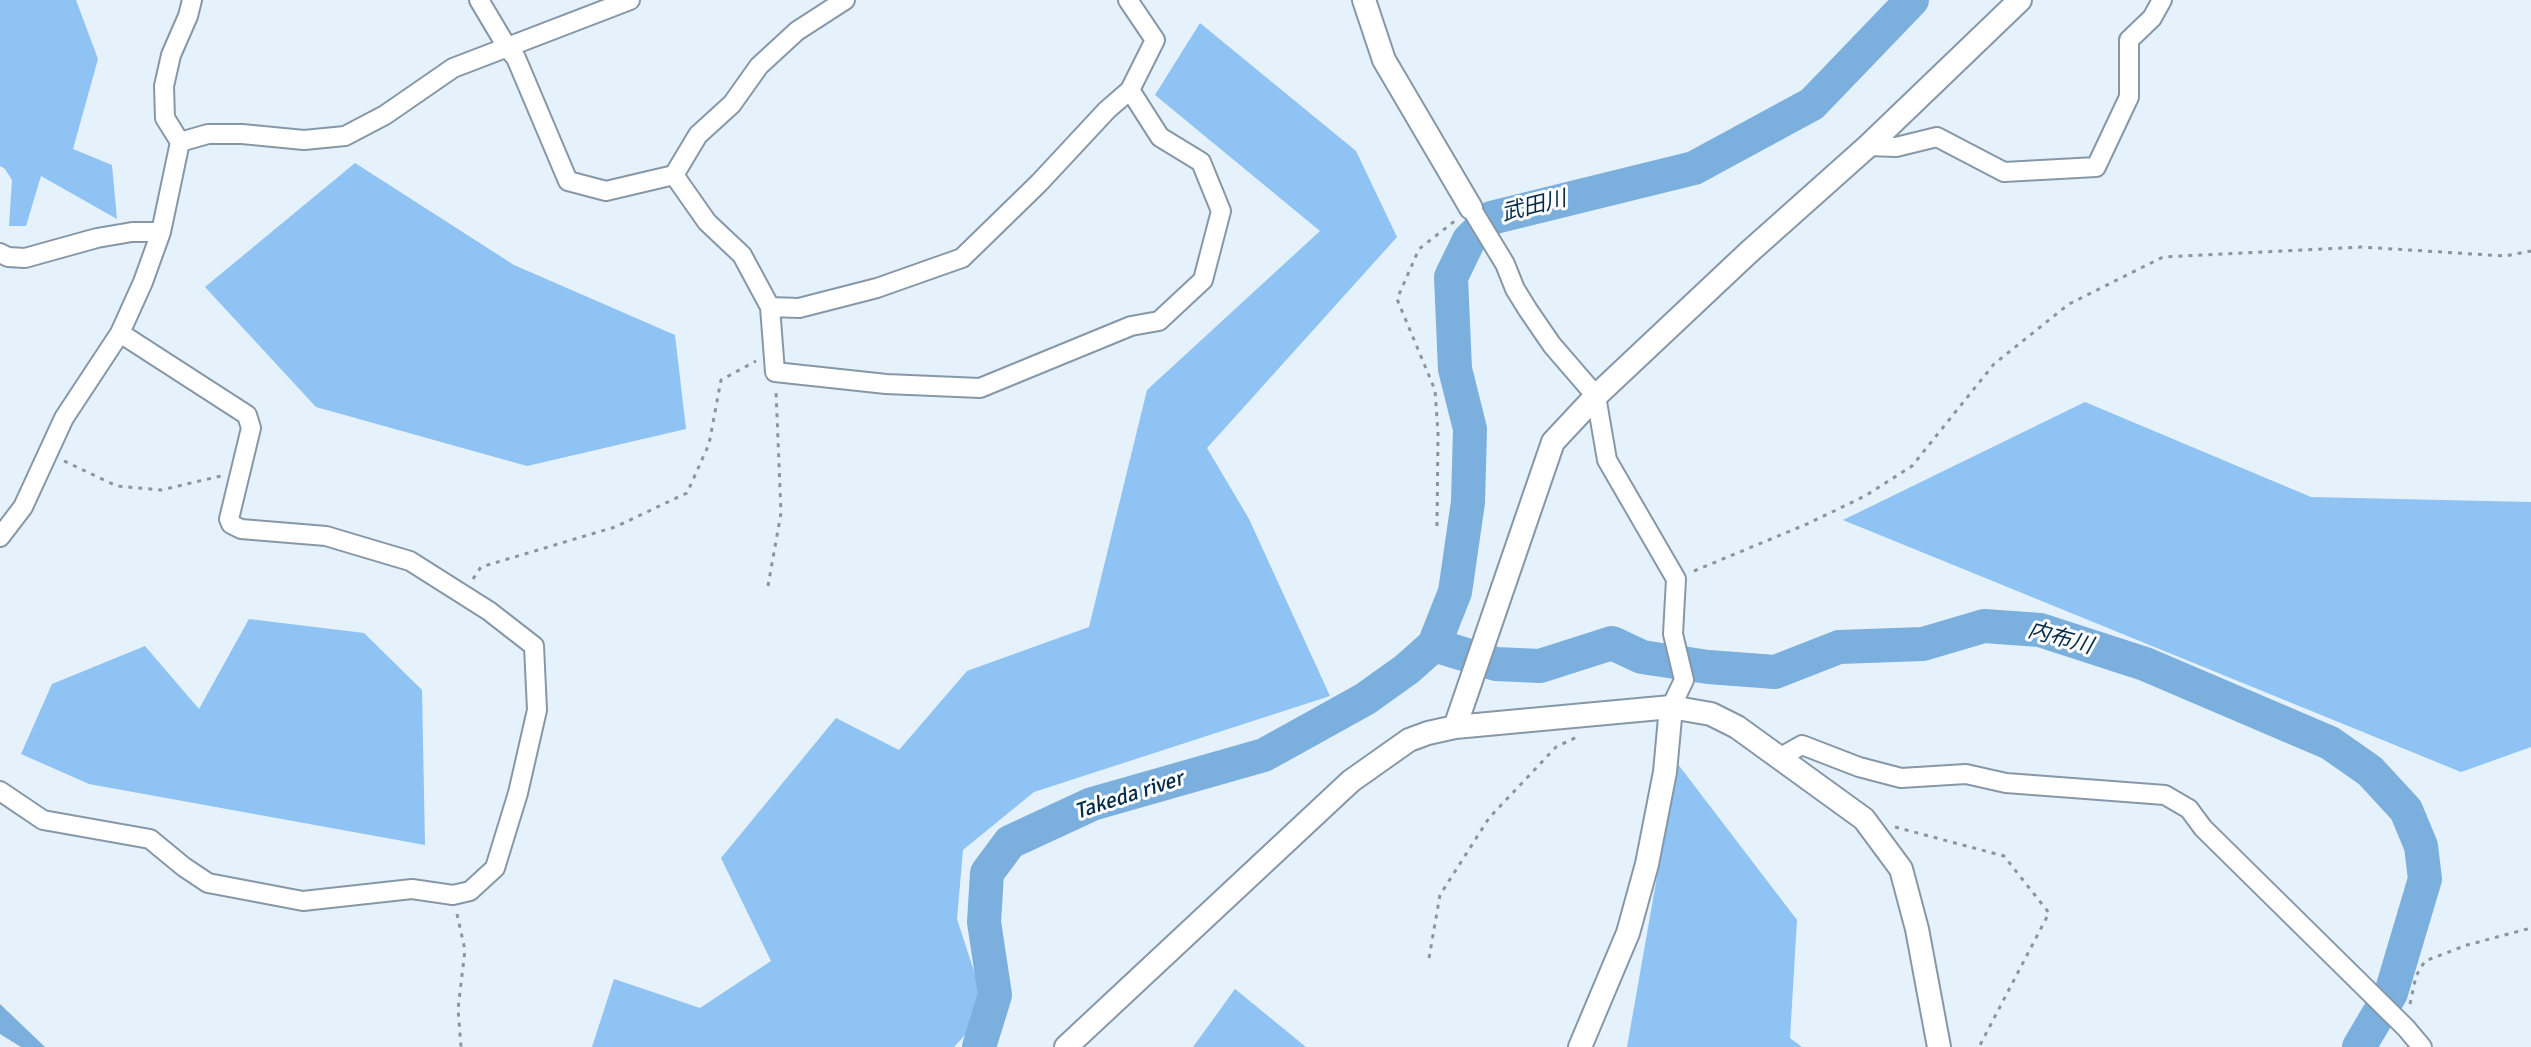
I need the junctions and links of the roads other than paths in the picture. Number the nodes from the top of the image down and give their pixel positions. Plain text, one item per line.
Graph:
1 (192, 0) edge
2 (479, 0) edge
3 (627, 0) edge
4 (845, 0) edge
5 (1128, 0) edge
6 (1364, 0) edge
7 (2020, 0) edge
8 (2162, 0) edge
9 (507, 47) junction
10 (1130, 90) junction
11 (180, 142) junction
12 (1868, 146) junction
13 (674, 175) junction
14 (1471, 208) joint
15 (161, 232) junction
16 (0, 253) edge
17 (770, 307) junction
18 (120, 333) junction
19 (1596, 396) junction
20 (0, 537) edge
21 (1671, 707) junction
22 (1458, 717) junction
23 (1779, 758) junction
24 (0, 791) edge
25 (1066, 1047) edge
26 (1580, 1047) edge
27 (1939, 1047) edge
28 (2422, 1047) edge

1 - 11 street
2 - 9 street
3 - 9 street
4 - 13 street
5 - 10 street
6 - 14 street
7 - 12 street
8 - 12 street
9 - 11 street
9 - 13 street
10 - 17 street
10 - 17 street
11 - 15 street
12 - 19 street
13 - 17 street
14 - 19 street
15 - 16 street
15 - 18 street
18 - 20 street
18 - 24 street
19 - 21 street
19 - 22 street
21 - 22 street
21 - 23 street
21 - 26 street
22 - 25 street
23 - 27 street
23 - 28 street

